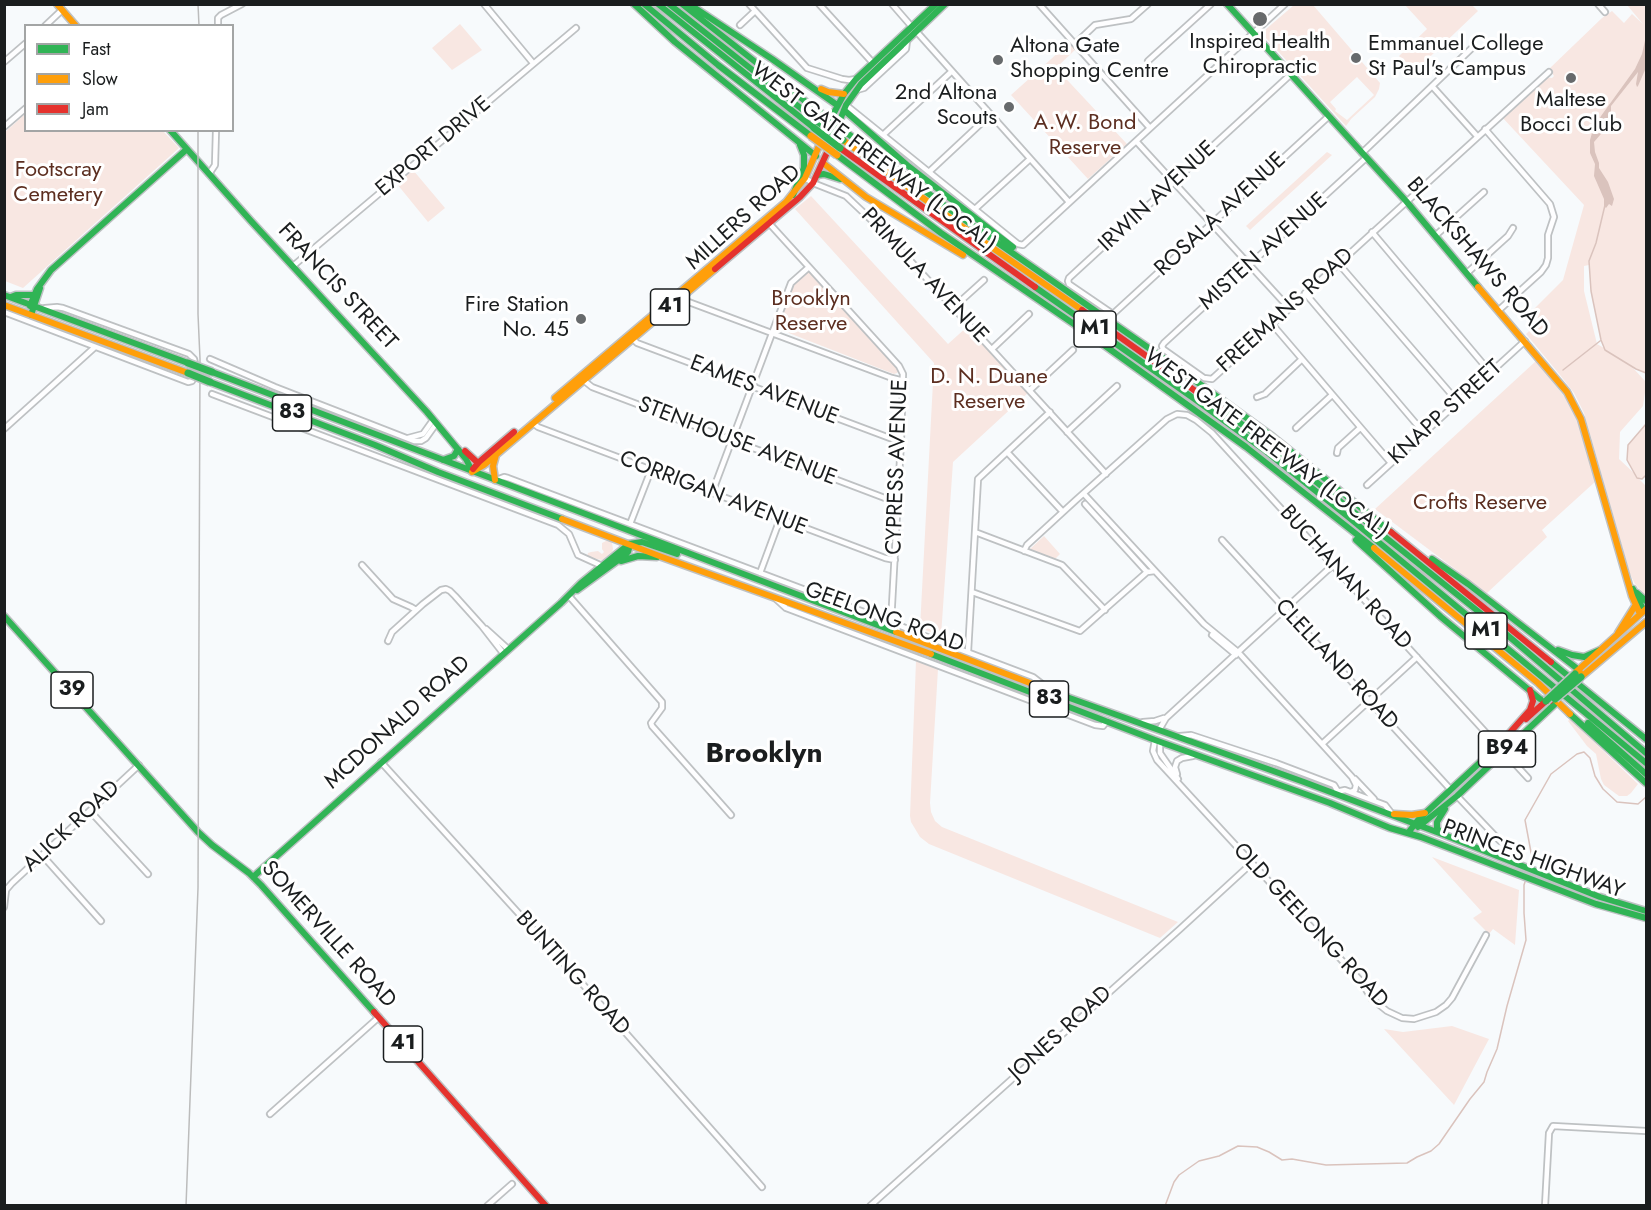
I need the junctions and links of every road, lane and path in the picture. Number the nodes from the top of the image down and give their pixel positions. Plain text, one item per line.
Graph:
1 (242, 4) edge
2 (484, 4) edge
3 (634, 4) edge
4 (644, 4) edge
5 (658, 4) edge
6 (669, 4) edge
7 (682, 4) edge
8 (689, 4) edge
9 (749, 4) edge
10 (819, 4) edge
11 (892, 4) edge
12 (936, 4) edge
13 (945, 4) edge
14 (1039, 4) edge
15 (1148, 4) edge
16 (1211, 4) edge
17 (1227, 4) edge
18 (1285, 4) edge
19 (1598, 4) edge
20 (59, 7) edge
21 (755, 11) junction
22 (1605, 12) dead end
23 (46, 24) edge
24 (74, 24) edge
25 (218, 24) edge
26 (740, 25) dead end
27 (576, 28) dead end
28 (914, 29) junction
29 (1253, 34) junction
30 (1075, 44) junction
31 (24, 45) edge
32 (1473, 47) dead end
33 (772, 59) junction
34 (1148, 61) dead end
35 (4, 62) edge
36 (533, 63) junction
37 (873, 63) junction
38 (951, 72) junction
39 (1549, 72) dead end
40 (1290, 75) junction
41 (842, 79) junction
42 (856, 79) junction
43 (1432, 86) junction
44 (844, 94) junction
45 (837, 105) junction
46 (845, 108) junction
47 (24, 110) edge
48 (990, 115) junction
49 (4, 116) edge
50 (1329, 116) junction
51 (10, 122) junction
52 (816, 125) junction
53 (4, 127) edge
54 (1150, 128) junction
55 (1485, 129) junction
56 (172, 132) edge
57 (216, 132) edge
58 (883, 135) junction
59 (1477, 136) junction
60 (1136, 141) junction
61 (799, 142) junction
62 (842, 144) junction
63 (187, 149) junction
64 (1364, 155) junction
65 (816, 156) junction
66 (1030, 159) junction
67 (823, 163) junction
68 (930, 171) junction
69 (209, 174) junction
70 (817, 175) junction
71 (804, 176) junction
72 (846, 182) junction
73 (1174, 182) junction
74 (813, 183) junction
75 (1484, 192) dead end
76 (1406, 201) junction
77 (1069, 202) junction
78 (975, 209) junction
79 (767, 222) junction
80 (1211, 224) junction
81 (1513, 228) dead end
82 (1372, 232) junction
83 (1436, 236) junction
84 (1338, 263) junction
85 (1249, 265) junction
86 (293, 266) junction
87 (808, 267) junction
88 (1467, 273) junction
89 (984, 280) dead end
90 (40, 285) junction
91 (1022, 288) junction
92 (1305, 293) junction
93 (34, 295) junction
94 (680, 295) junction
95 (8, 296) edge
96 (4, 305) edge
97 (36, 306) junction
98 (954, 308) junction
99 (1289, 308) junction
100 (1499, 310) junction
101 (4, 312) edge
102 (1113, 314) joint
103 (1029, 315) dead end
104 (29, 317) junction
105 (1272, 324) junction
106 (1116, 325) junction
107 (65, 327) junction
108 (772, 333) junction
109 (68, 336) junction
110 (631, 337) junction
111 (1525, 341) junction
112 (1162, 346) joint
113 (95, 347) junction
114 (992, 349) junction
115 (1073, 350) dead end
116 (210, 359) dead end
117 (1302, 359) junction
118 (1490, 372) junction
119 (582, 379) junction
120 (904, 381) junction
121 (752, 386) junction
122 (1117, 386) dead end
123 (1030, 390) junction
124 (212, 394) dead end
125 (1332, 395) junction
126 (1257, 397) dead end
127 (1458, 402) junction
128 (1050, 412) junction
129 (435, 422) junction
130 (533, 423) junction
131 (1296, 428) dead end
132 (1360, 428) junction
133 (4, 429) edge
134 (1068, 432) junction
135 (1424, 433) junction
136 (345, 434) junction
137 (417, 437) junction
138 (408, 438) junction
139 (330, 439) junction
140 (423, 440) junction
141 (732, 440) junction
142 (453, 441) junction
143 (902, 441) junction
144 (375, 445) junction
145 (458, 449) junction
146 (362, 451) junction
147 (1007, 452) junction
148 (425, 453) junction
149 (494, 453) junction
150 (1336, 453) dead end
151 (443, 460) junction
152 (1265, 461) junction
153 (478, 463) junction
154 (1390, 464) junction
155 (651, 470) junction
156 (472, 471) junction
157 (1106, 474) junction
158 (496, 480) junction
159 (1367, 485) dead end
160 (712, 493) junction
161 (1084, 494) junction
162 (898, 501) junction
163 (1085, 504) dead end
164 (540, 510) junction
165 (1063, 512) junction
166 (1106, 517) junction
167 (780, 519) junction
168 (1101, 521) junction
169 (615, 524) junction
170 (630, 524) junction
171 (975, 532) junction
172 (612, 538) junction
173 (1222, 540) dead end
174 (1401, 540) junction
175 (630, 544) junction
176 (1024, 550) junction
177 (662, 557) junction
178 (613, 560) junction
179 (895, 561) junction
180 (1148, 563) junction
181 (362, 565) dead end
182 (721, 565) junction
183 (1333, 565) junction
184 (603, 568) junction
185 (1147, 572) junction
186 (1155, 572) junction
187 (761, 577) junction
188 (1627, 577) junction
189 (759, 591) junction
190 (1634, 591) junction
191 (972, 592) junction
192 (568, 596) junction
193 (827, 598) junction
194 (813, 600) junction
195 (1647, 601) edge
196 (1635, 605) junction
197 (1285, 609) junction
198 (416, 610) junction
199 (1105, 610) junction
200 (1643, 612) edge
201 (4, 616) edge
202 (1647, 622) edge
203 (891, 623) junction
204 (1204, 624) junction
205 (898, 625) dead end
206 (902, 635) junction
207 (922, 635) junction
208 (1617, 635) junction
209 (1536, 638) junction
210 (388, 641) dead end
211 (1219, 642) junction
212 (1600, 650) junction
213 (506, 651) junction
214 (968, 652) junction
215 (1237, 654) junction
216 (1417, 657) junction
217 (1222, 667) junction
218 (1578, 674) junction
219 (1530, 690) junction
220 (1050, 691) junction
221 (1370, 701) junction
222 (1546, 701) junction
223 (1556, 701) junction
224 (1110, 712) junction
225 (1169, 715) junction
226 (1107, 722) junction
227 (1134, 722) junction
228 (1160, 732) junction
229 (1174, 737) junction
230 (1647, 739) edge
231 (1158, 741) junction
232 (1322, 744) junction
233 (1498, 746) junction
234 (1504, 752) junction
235 (1645, 754) edge
236 (1196, 755) junction
237 (381, 762) junction
238 (139, 765) junction
239 (1346, 771) junction
240 (1638, 771) junction
241 (1647, 774) edge
242 (1528, 778) dead end
243 (1647, 783) edge
244 (1184, 787) junction
245 (1451, 790) junction
246 (1351, 792) junction
247 (1340, 794) junction
248 (1457, 796) junction
249 (1376, 802) junction
250 (90, 811) junction
251 (1425, 813) junction
252 (730, 815) dead end
253 (1392, 815) junction
254 (1417, 825) junction
255 (1408, 833) junction
256 (1442, 834) junction
257 (1500, 841) dead end
258 (42, 855) junction
259 (1252, 863) junction
260 (147, 874) dead end
261 (253, 877) junction
262 (4, 907) edge
263 (1646, 911) edge
264 (1647, 918) edge
265 (101, 921) dead end
266 (1486, 935) dead end
267 (379, 1017) junction
268 (270, 1114) dead end
269 (1647, 1131) edge
270 (512, 1184) dead end
271 (762, 1187) dead end
272 (487, 1206) edge
273 (546, 1206) edge
274 (870, 1206) edge
275 (1545, 1206) edge

1 - 25 street
2 - 36 street
3 - 61 main road
4 - 91 main road, WEST GATE FREEWAY (LOCAL) / M1, bridge
5 - 52 main road, M1
6 - 52 main road, M1
7 - 106 main road, WEST GATE FREEWAY (LOCAL) / M1, bridge
8 - 33 main road
9 - 21 street
10 - 37 street
11 - 28 street
12 - 28 main road, MILLERS ROAD / 41
13 - 28 main road, MILLERS ROAD / 41
14 - 30 street
15 - 30 street
16 - 34 street
17 - 29 main road, BLACKSHAWS ROAD
18 - 29 street
19 - 22 street
20 - 23 street
20 - 24 main road
21 - 26 street
21 - 41 street
27 - 36 street, EXPORT DRIVE
28 - 37 main road, MILLERS ROAD / 41
28 - 38 street
28 - 46 main road, MILLERS ROAD / 41
29 - 40 main road, BLACKSHAWS ROAD
29 - 54 street
30 - 54 street
31 - 35 street
32 - 43 street, MISTEN AVENUE
33 - 44 main road
33 - 45 main road
36 - 86 street, EXPORT DRIVE
37 - 42 main road, MILLERS ROAD / 41
38 - 48 street
38 - 58 street
39 - 55 street, FREEMANS ROAD
40 - 50 main road, BLACKSHAWS ROAD
40 - 73 street, IRWIN AVENUE
41 - 42 street
41 - 44 street
42 - 44 main road, MILLERS ROAD / 41
43 - 59 street
43 - 64 street, MISTEN AVENUE
44 - 45 main road, MILLERS ROAD / 41
45 - 46 main road
45 - 65 main road, MILLERS ROAD / 41
46 - 58 street
46 - 67 main road, MILLERS ROAD / 41
46 - 106 main road
47 - 51 street
48 - 66 street
48 - 68 street
49 - 51 street
50 - 64 main road, BLACKSHAWS ROAD
50 - 80 street, ROSALA AVENUE
51 - 53 street
52 - 62 main road, M1, bridge
54 - 60 street
55 - 59 street, FREEMANS ROAD
55 - 100 street
56 - 63 main road, FRANCIS STREET
57 - 69 street
58 - 68 street
59 - 76 street, FREEMANS ROAD
60 - 73 street
60 - 77 street
61 - 65 main road
61 - 71 main road
62 - 235 main road, M1
62 - 235 main road, M1
63 - 69 main road, FRANCIS STREET
63 - 90 main road
64 - 76 main road, BLACKSHAWS ROAD
64 - 85 street, MISTEN AVENUE
65 - 67 main road
65 - 71 main road, MILLERS ROAD / 41
66 - 77 street
66 - 78 street
67 - 70 main road, MILLERS ROAD / 41
67 - 72 main road
68 - 78 street
69 - 86 main road, FRANCIS STREET
70 - 72 main road
70 - 74 main road, MILLERS ROAD / 41
71 - 74 street, PRIMULA AVENUE
71 - 79 main road, MILLERS ROAD / 41
72 - 91 main road
73 - 80 street
73 - 102 street, IRWIN AVENUE
74 - 79 main road, MILLERS ROAD / 41
74 - 98 street, PRIMULA AVENUE
75 - 83 street
76 - 82 street, FREEMANS ROAD
76 - 83 main road, BLACKSHAWS ROAD
77 - 78 street
79 - 87 street, CYPRESS AVENUE
79 - 94 main road, MILLERS ROAD / 41
80 - 85 street
80 - 102 street, ROSALA AVENUE
81 - 88 street
82 - 84 street, FREEMANS ROAD
82 - 118 street
83 - 88 main road, BLACKSHAWS ROAD
84 - 92 street, FREEMANS ROAD
84 - 127 street
85 - 99 street
85 - 112 street, MISTEN AVENUE
86 - 129 main road, FRANCIS STREET
87 - 108 street
87 - 120 street, CYPRESS AVENUE
88 - 100 main road, BLACKSHAWS ROAD
89 - 98 street
90 - 93 main road
90 - 97 main road
91 - 152 main road, WEST GATE FREEWAY (LOCAL) / M1
92 - 99 street, FREEMANS ROAD
92 - 135 street
93 - 95 main road
93 - 97 main road
94 - 108 street
94 - 110 main road, MILLERS ROAD / 41
95 - 97 main road, GEELONG ROAD / 83
96 - 104 main road, GEELONG ROAD / 83
97 - 104 main road
97 - 113 street, GEELONG ROAD
97 - 148 main road, GEELONG ROAD / 83, bridge
98 - 114 street, PRIMULA AVENUE
99 - 105 street, FREEMANS ROAD
100 - 111 main road, BLACKSHAWS ROAD
101 - 104 street, GEELONG ROAD
103 - 114 street
104 - 107 main road, GEELONG ROAD / 83
104 - 109 street, GEELONG ROAD
105 - 112 street, FREEMANS ROAD
105 - 117 street
106 - 174 main road, WEST GATE FREEWAY (LOCAL) / M1
107 - 109 street
107 - 136 main road, GEELONG ROAD / 83, bridge
108 - 120 street
108 - 121 street
109 - 113 street, GEELONG ROAD
110 - 119 main road, MILLERS ROAD / 41
110 - 121 street, EAMES AVENUE
111 - 118 street, KNAPP STREET
111 - 188 main road, BLACKSHAWS ROAD
113 - 133 street
114 - 123 street, PRIMULA AVENUE
115 - 123 street
116 - 138 street
117 - 125 street
117 - 126 street
118 - 127 street, KNAPP STREET
119 - 130 main road, MILLERS ROAD / 41
119 - 141 street, STENHOUSE AVENUE
119 - 149 main road, MILLERS ROAD / 41
120 - 143 street, CYPRESS AVENUE
121 - 141 street
121 - 143 street, EAMES AVENUE
122 - 134 street
123 - 128 street, PRIMULA AVENUE
124 - 139 street, GEELONG ROAD
125 - 131 street
125 - 132 street
127 - 135 street, KNAPP STREET
128 - 134 street, PRIMULA AVENUE
128 - 147 street
129 - 137 street
129 - 140 street
129 - 142 main road, FRANCIS STREET
130 - 149 main road, MILLERS ROAD / 41
130 - 155 street, CORRIGAN AVENUE
132 - 150 street
132 - 154 street
134 - 157 street, PRIMULA AVENUE
135 - 154 street, KNAPP STREET
136 - 139 street
136 - 144 main road, GEELONG ROAD / 83
136 - 146 street, GEELONG ROAD
137 - 138 street
137 - 140 street
138 - 140 street
139 - 146 street, GEELONG ROAD
140 - 148 street
141 - 160 street
141 - 162 street, STENHOUSE AVENUE
142 - 145 main road
142 - 153 main road
143 - 162 street, CYPRESS AVENUE
144 - 156 main road
144 - 164 main road, GEELONG ROAD / 83
145 - 151 main road
145 - 156 main road
146 - 184 street, GEELONG ROAD
147 - 165 street
147 - 171 street
148 - 151 main road, GEELONG ROAD / 83
149 - 153 main road, MILLERS ROAD / 41
149 - 156 main road, MILLERS ROAD
149 - 158 main road
151 - 156 main road, GEELONG ROAD / 83
152 - 219 main road
152 - 240 main road, WEST GATE FREEWAY (LOCAL) / M1
153 - 156 main road, MILLERS ROAD / 41
154 - 159 street, KNAPP STREET
155 - 160 street, CORRIGAN AVENUE
155 - 170 street
156 - 158 main road, GEELONG ROAD / 83
156 - 164 main road
157 - 161 street
157 - 183 street, BUCHANAN ROAD
158 - 169 main road, GEELONG ROAD
158 - 170 street
160 - 167 street, CORRIGAN AVENUE
161 - 165 street
161 - 166 street
162 - 179 street, CYPRESS AVENUE
163 - 168 street
164 - 172 main road, GEELONG ROAD
165 - 176 street
166 - 168 street
166 - 180 street
167 - 179 street, CORRIGAN AVENUE
167 - 187 street
168 - 185 street
169 - 175 main road
169 - 182 main road, GEELONG ROAD / 83
170 - 187 street
171 - 176 street
171 - 191 street
172 - 175 main road, GEELONG ROAD / 83
172 - 178 main road
173 - 197 street, CLELLAND ROAD
174 - 209 main road
174 - 230 main road, WEST GATE FREEWAY (LOCAL) / M1
175 - 177 main road, GEELONG ROAD / 83
175 - 178 main road, MCDONALD ROAD
175 - 182 main road
176 - 199 street
177 - 178 main road
177 - 189 main road, GEELONG ROAD / 83
178 - 184 main road, MCDONALD ROAD
179 - 203 street, CYPRESS AVENUE
180 - 185 street
180 - 186 street
181 - 198 street
182 - 187 main road, GEELONG ROAD / 83
183 - 197 street
183 - 216 street, BUCHANAN ROAD
184 - 192 main road, MCDONALD ROAD
185 - 186 street
185 - 199 street
186 - 204 street
187 - 189 main road
187 - 193 street
187 - 194 main road, GEELONG ROAD / 83
188 - 190 main road, BLACKSHAWS ROAD
188 - 196 main road, BLACKSHAWS ROAD
189 - 226 main road, GEELONG ROAD / 83
190 - 195 main road
190 - 200 main road, BLACKSHAWS ROAD
191 - 199 street
191 - 214 street
192 - 213 main road, MCDONALD ROAD
192 - 252 street
193 - 194 street
193 - 203 street
194 - 206 main road, GEELONG ROAD / 83
196 - 200 main road, BLACKSHAWS ROAD
196 - 208 main road
197 - 215 street
197 - 221 street, CLELLAND ROAD
198 - 210 street
198 - 213 street
200 - 202 main road
200 - 208 main road, B94
201 - 238 main road, SOMERVILLE ROAD / 39
202 - 218 main road, B94
203 - 206 street
204 - 211 street
204 - 215 street
205 - 207 street
206 - 207 street
206 - 220 main road, GEELONG ROAD / 83
207 - 214 street
208 - 212 main road, B94
209 - 212 main road
209 - 218 main road
211 - 215 street
211 - 217 street
212 - 218 main road, B94
213 - 237 main road, MCDONALD ROAD
214 - 220 street
215 - 217 street
215 - 232 street
216 - 221 street
216 - 233 street, BUCHANAN ROAD
217 - 225 street
218 - 222 main road, B94, bridge
218 - 223 main road, B94, bridge
219 - 222 main road
219 - 233 main road
220 - 224 main road, GEELONG ROAD / 83
221 - 232 street
221 - 245 street, CLELLAND ROAD
222 - 223 main road
222 - 233 main road, B94
223 - 234 main road, B94
224 - 226 street
224 - 227 main road, GEELONG ROAD / 83
225 - 227 street
225 - 228 street
226 - 231 main road, GEELONG ROAD / 83
227 - 228 main road, GEELONG ROAD / 83
228 - 229 main road, GEELONG ROAD / 83
228 - 231 main road
229 - 247 main road, GEELONG ROAD / 83
229 - 247 street
231 - 236 main road, GEELONG ROAD / 83
231 - 244 street, OLD GEELONG ROAD
232 - 239 street
233 - 234 main road
233 - 245 main road, B94
234 - 242 street
234 - 248 main road, B94
236 - 244 street
236 - 255 main road, GEELONG ROAD / 83
237 - 261 main road, MCDONALD ROAD
237 - 271 street, BUNTING ROAD
238 - 250 street, ALICK ROAD
238 - 261 main road, SOMERVILLE ROAD / 39
239 - 246 street
239 - 249 street
240 - 241 main road
240 - 243 main road
244 - 259 street, OLD GEELONG ROAD
245 - 248 main road
245 - 251 main road, B94
246 - 247 street
246 - 249 street
247 - 253 main road, GEELONG ROAD / 83
248 - 254 main road, B94
248 - 256 main road
248 - 257 street
249 - 253 street
250 - 258 street, ALICK ROAD
250 - 260 street
251 - 253 main road
251 - 254 main road, B94
253 - 254 main road, GEELONG ROAD / 83
254 - 255 main road
254 - 256 main road, PRINCES HIGHWAY / 83
255 - 264 main road, PRINCES HIGHWAY / 83
256 - 263 main road, PRINCES HIGHWAY / 83
258 - 262 street, ALICK ROAD
258 - 265 street
259 - 266 street, OLD GEELONG ROAD
259 - 274 street, JONES ROAD
261 - 267 main road, SOMERVILLE ROAD / 41
267 - 268 street
267 - 273 main road, SOMERVILLE ROAD / 41
269 - 275 street
270 - 272 street

